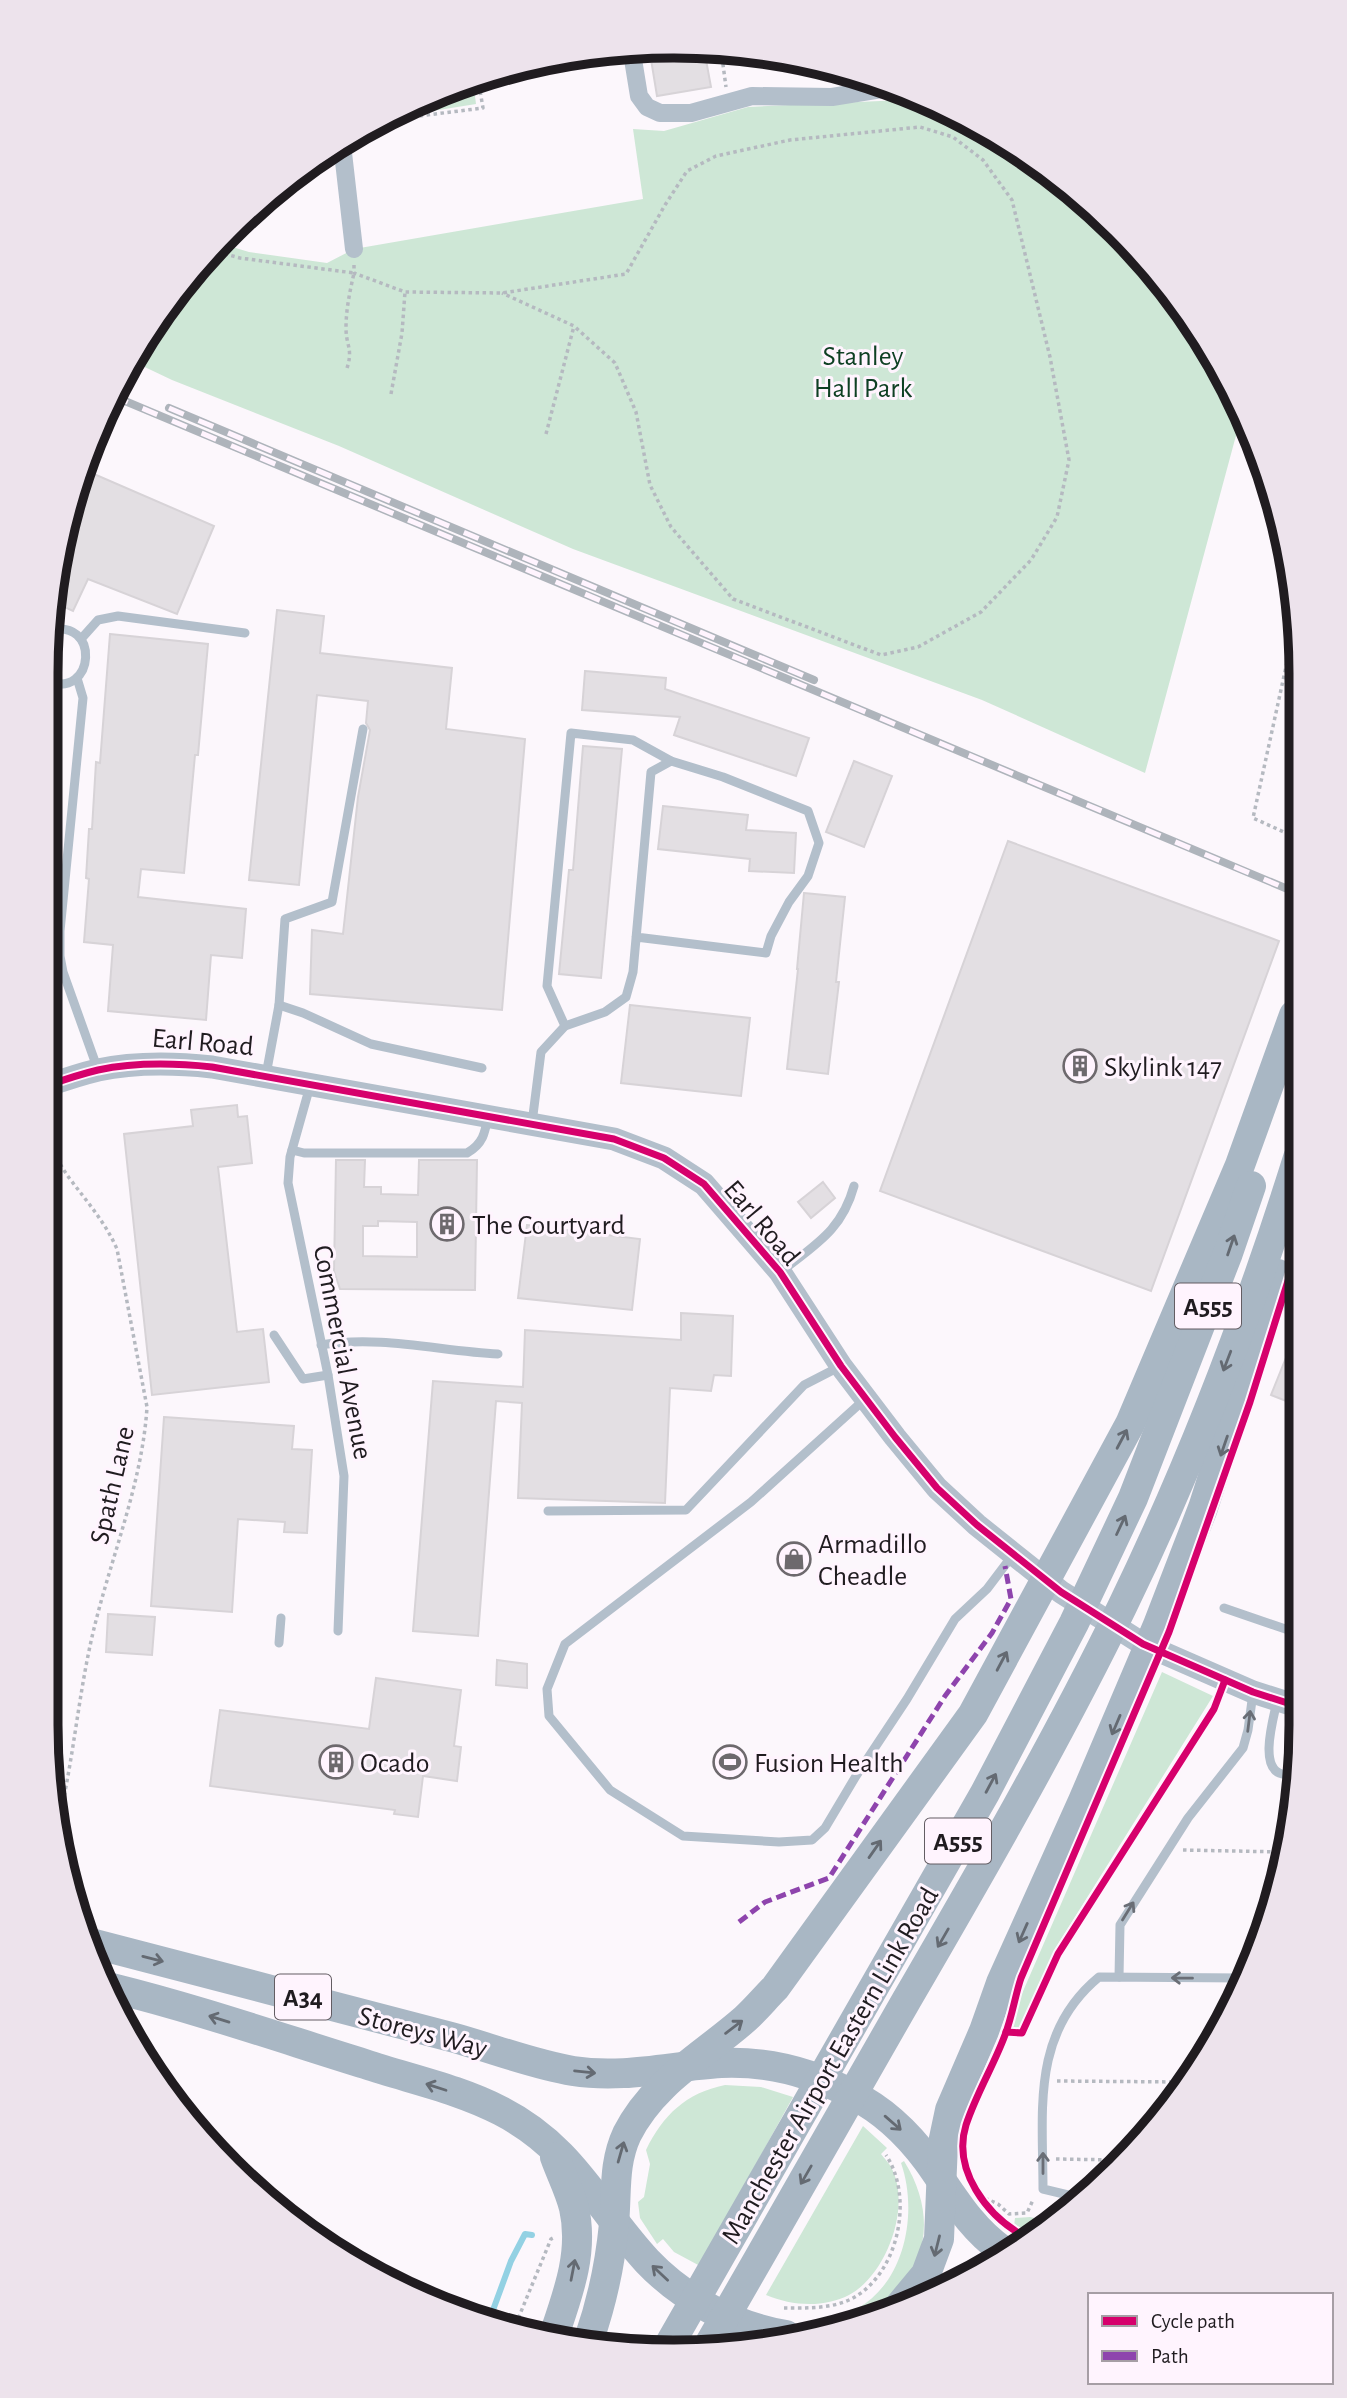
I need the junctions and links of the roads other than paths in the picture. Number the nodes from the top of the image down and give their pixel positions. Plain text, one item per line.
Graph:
1 (633, 59) edge
2 (872, 91) edge
3 (343, 154) edge
4 (354, 249) road end
5 (59, 630) edge
6 (246, 633) dead end
7 (81, 639) junction
8 (77, 678) junction
9 (58, 684) edge
10 (363, 729) dead end
11 (671, 761) junction
12 (636, 937) junction
13 (279, 1005) junction
14 (565, 1026) junction
15 (1289, 1029) edge
16 (1289, 1042) edge
17 (482, 1068) dead end
18 (98, 1070) junction
19 (265, 1075) junction
20 (58, 1082) edge
21 (310, 1084) junction
22 (488, 1115) junction
23 (533, 1123) junction
24 (292, 1150) junction
25 (854, 1186) dead end
26 (1289, 1186) edge
27 (1289, 1229) edge
28 (780, 1272) junction
29 (274, 1335) dead end
30 (321, 1345) junction
31 (498, 1354) dead end
32 (841, 1366) junction
33 (327, 1375) junction
34 (865, 1399) junction
35 (548, 1511) dead end
36 (1013, 1555) junction
37 (1224, 1608) dead end
38 (281, 1618) dead end
39 (1289, 1630) edge
40 (338, 1631) dead end
41 (279, 1643) dead end
42 (1253, 1692) junction
43 (1289, 1700) edge
44 (1289, 1708) edge
45 (1287, 1774) edge
46 (99, 1945) edge
47 (1119, 1977) junction
48 (1234, 1978) edge
49 (118, 1990) edge
50 (680, 2069) junction
51 (547, 2142) junction
52 (940, 2178) junction
53 (1069, 2195) edge
54 (615, 2220) junction
55 (998, 2247) edge
56 (914, 2291) edge
57 (782, 2321) edge
58 (556, 2329) edge
59 (590, 2335) edge
60 (674, 2335) edge
61 (712, 2339) edge

1 - 2 street
3 - 4 street
5 - 7 lane
6 - 7 lane
7 - 8 lane
8 - 9 lane
8 - 18 lane
10 - 13 lane
11 - 12 lane
11 - 12 lane
11 - 14 lane
12 - 14 lane
13 - 17 lane
13 - 19 lane
14 - 23 lane
50 -> 15 highway
60 -> 16 highway, Manchester Airport Eastern Link Road / A555
18 - 19 street, Earl Road
18 - 20 street, Earl Road
19 - 21 street, Earl Road
21 - 22 street, Earl Road
21 - 24 lane, Commercial Avenue
22 - 23 street, Earl Road
22 - 24 lane
23 - 28 street, Earl Road
24 - 30 lane, Commercial Avenue
25 - 28 lane
26 -> 61 highway, Manchester Airport Eastern Link Road / A555
27 -> 52 highway
28 - 32 street, Earl Road
29 - 33 lane
30 - 31 lane
30 - 33 lane, Commercial Avenue
32 - 34 street, Earl Road
32 - 35 lane
33 - 40 lane, Commercial Avenue
34 - 36 street, Earl Road
34 - 36 lane
36 - 42 street, Earl Road
37 - 39 lane
38 - 41 lane
42 - 43 street, Earl Road
47 -> 42 lane
44 - 45 lane
46 -> 50 highway, Storeys Way / A34
48 -> 47 lane
53 -> 47 lane
51 -> 49 highway, Storeys Way / A34
50 -> 52 highway, A34
54 -> 50 highway
51 - 54 highway, Storeys Way / A34
58 -> 51 highway
52 - 55 highway, A34
52 -> 56 highway
57 -> 54 highway, A34
54 - 59 highway

